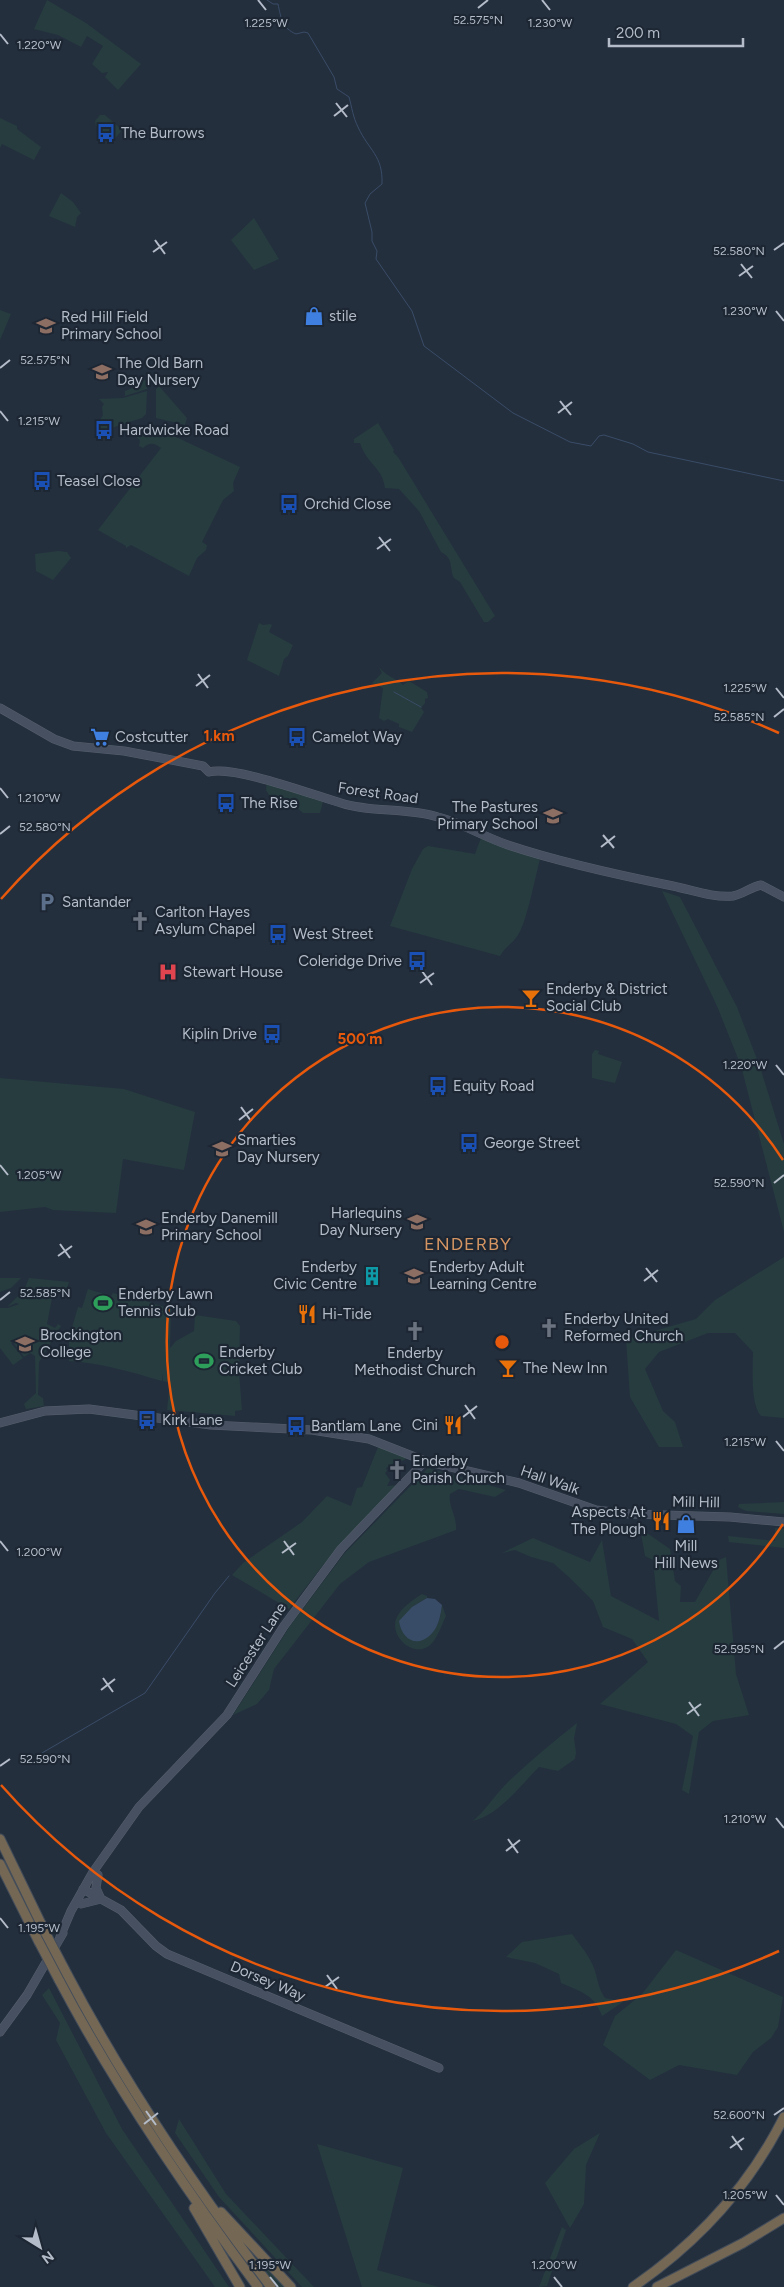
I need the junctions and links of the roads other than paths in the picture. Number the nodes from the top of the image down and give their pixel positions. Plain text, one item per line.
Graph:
1 (0, 708) edge
2 (784, 897) edge
3 (0, 1423) edge
4 (425, 1461) junction
5 (607, 1511) joint
6 (784, 1522) edge
7 (0, 1839) edge
8 (112, 1846) junction
9 (0, 1864) edge
10 (98, 1875) junction
11 (85, 1890) junction
12 (101, 1898) junction
13 (81, 1904) junction
14 (60, 1937) junction
15 (0, 2032) edge
16 (439, 2068) dead end
17 (784, 2117) edge
18 (181, 2161) junction
19 (175, 2172) junction
20 (784, 2218) edge
21 (240, 2287) edge
22 (258, 2287) edge
23 (271, 2287) edge
24 (291, 2287) edge
25 (633, 2287) edge
26 (658, 2287) edge

1 - 2 street, Forest Road
3 - 4 street, Hall Walk
4 - 5 street, Hall Walk
4 - 8 street, Leicester Lane
5 - 6 street, Mill Hill
7 - 18 highway, bridge
8 - 10 street, Leicester Lane
8 - 11 street, Leicester Lane
9 - 19 highway, bridge
10 - 11 street, Leicester Lane
10 - 12 street
11 - 12 street, Dorsey Way
11 - 13 street, Leicester Lane
11 - 14 street, Leicester Lane
12 - 13 street
12 - 16 street, Dorsey Way
13 - 14 street, Leicester Lane
14 - 15 street, Leicester Lane
17 - 25 highway
18 - 23 highway
18 - 24 highway
19 - 21 highway
19 - 22 highway
20 - 26 highway

